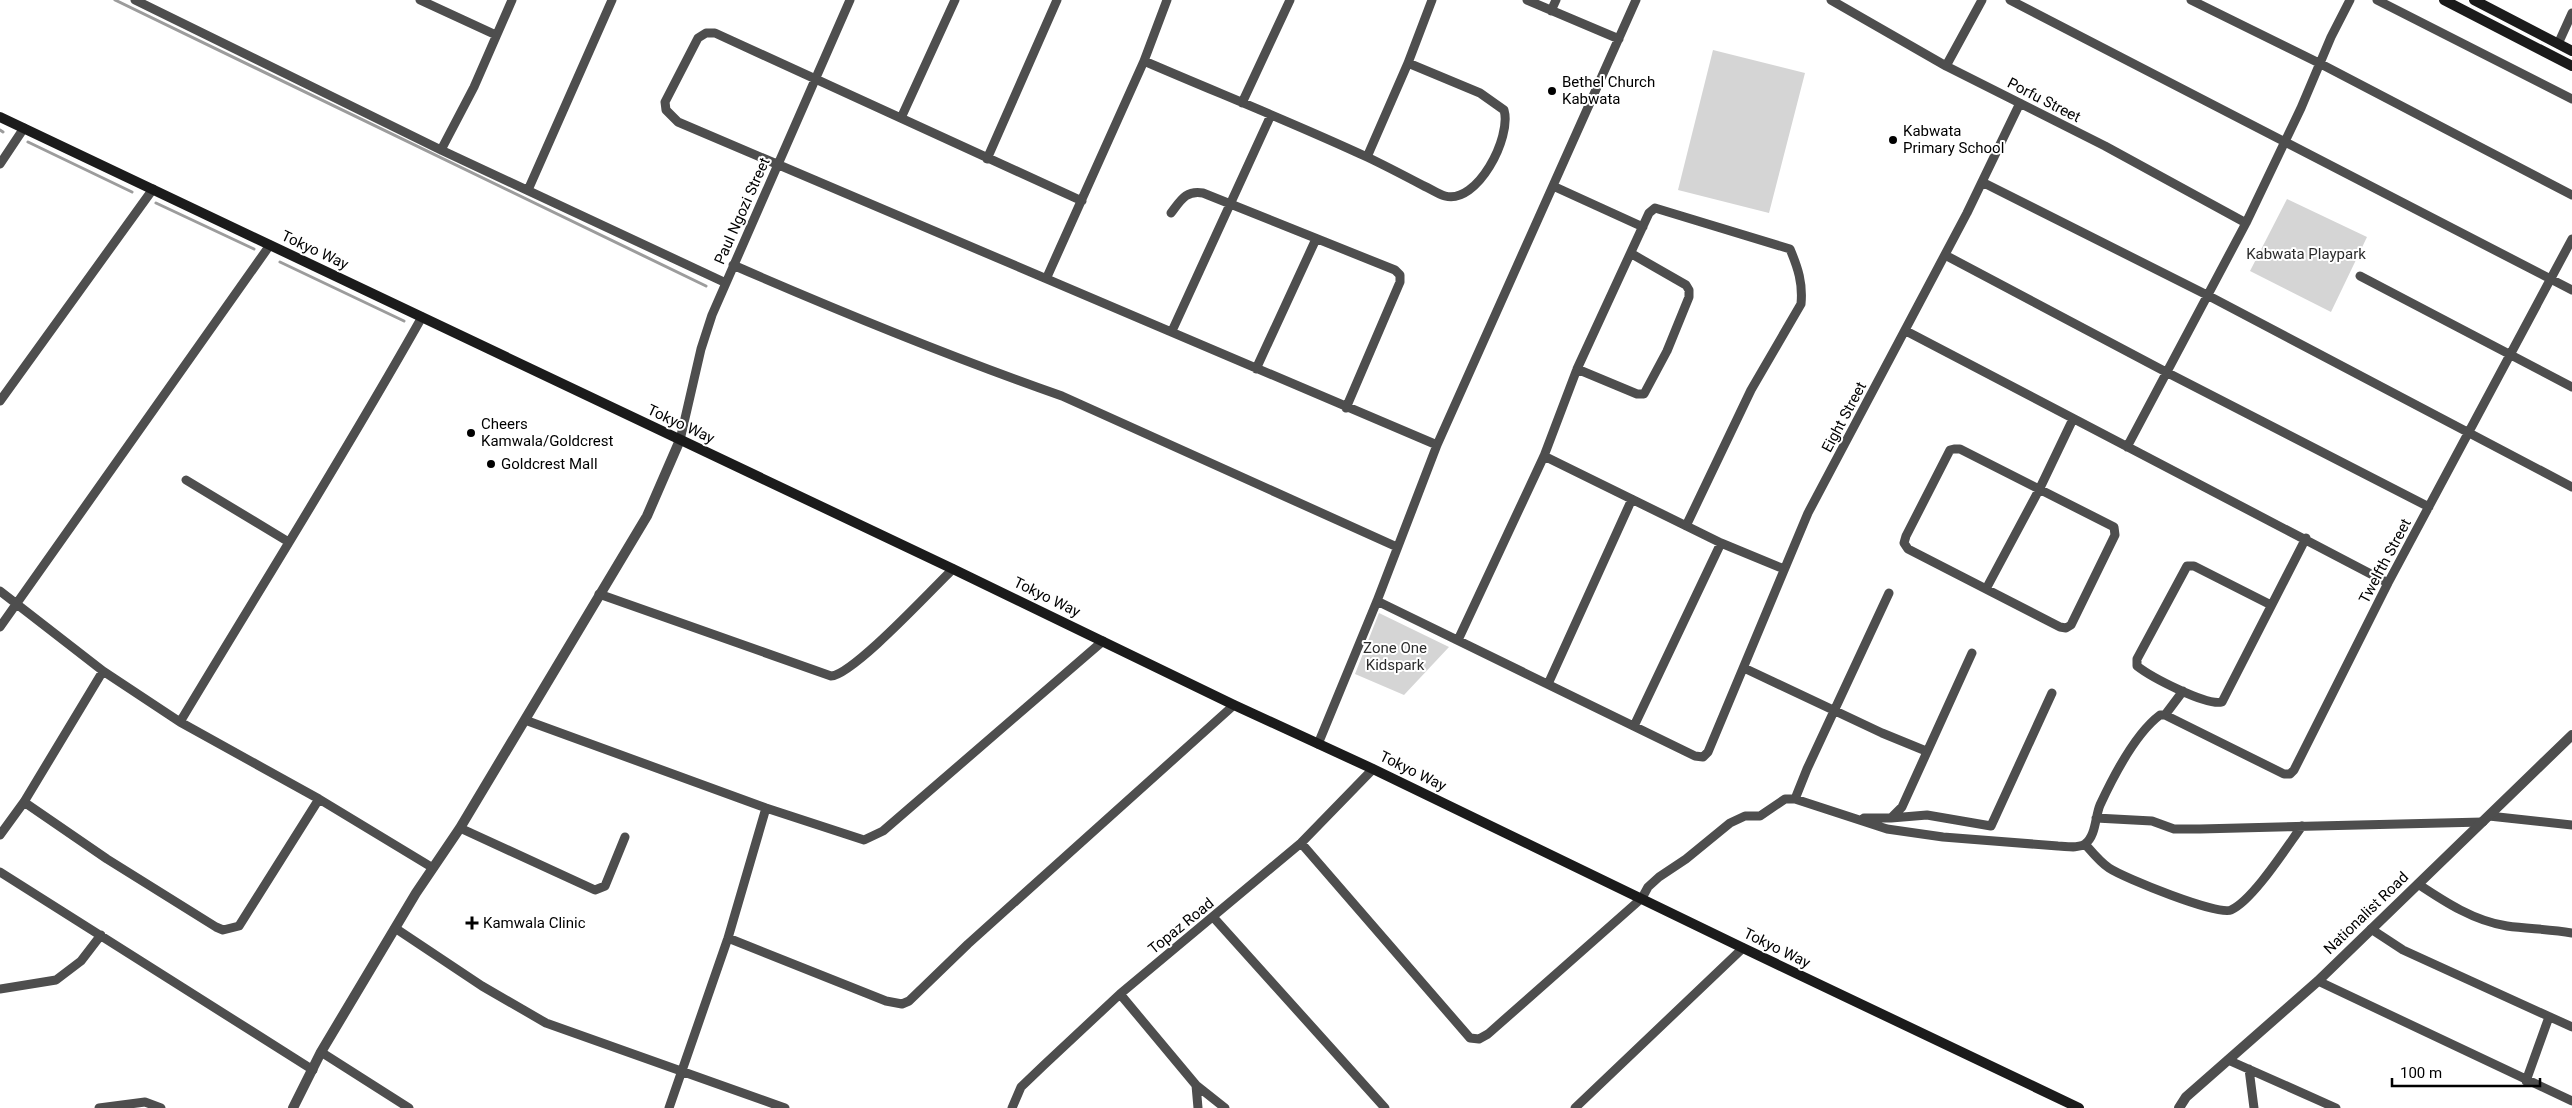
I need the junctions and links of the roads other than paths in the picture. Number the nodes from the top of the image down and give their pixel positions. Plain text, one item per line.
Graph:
1 (135, 0) edge
2 (159, 0) edge
3 (420, 0) edge
4 (512, 0) edge
5 (612, 0) edge
6 (850, 0) edge
7 (1057, 0) edge
8 (1167, 0) edge
9 (1290, 0) edge
10 (1420, 0) edge
11 (1527, 0) edge
12 (1556, 0) edge
13 (1636, 0) edge
14 (1831, 0) edge
15 (1982, 0) edge
16 (2010, 0) edge
17 (2191, 0) edge
18 (2350, 0) edge
19 (2377, 0) edge
20 (2444, 0) edge
21 (2474, 0) edge
22 (952, 1) edge
23 (1431, 2) edge
24 (154, 10) junction
25 (1551, 11) junction
26 (2572, 13) edge
27 (496, 35) junction
28 (1619, 39) junction
29 (2558, 44) junction
30 (2572, 51) edge
31 (1144, 61) junction
32 (1408, 63) junction
33 (2320, 63) junction
34 (1946, 66) junction
35 (2572, 66) edge
36 (814, 79) junction
37 (2572, 100) edge
38 (1242, 103) junction
39 (2020, 103) junction
40 (1271, 116) junction
41 (0, 117) edge
42 (900, 118) junction
43 (24, 128) junction
44 (2284, 142) junction
45 (442, 150) junction
46 (1367, 157) junction
47 (988, 159) junction
48 (0, 164) edge
49 (778, 164) junction
50 (1982, 182) junction
51 (1553, 186) junction
52 (153, 189) junction
53 (528, 190) junction
54 (2572, 195) edge
55 (1082, 201) junction
56 (1231, 204) junction
57 (1171, 213) dead end
58 (2246, 223) junction
59 (1643, 227) junction
60 (1316, 239) junction
61 (2572, 239) edge
62 (270, 245) junction
63 (1632, 254) junction
64 (1945, 255) junction
65 (733, 265) junction
66 (2360, 276) dead end
67 (1047, 277) junction
68 (2550, 279) junction
69 (726, 282) junction
70 (2572, 290) edge
71 (2207, 295) junction
72 (422, 317) junction
73 (1172, 331) junction
74 (1906, 331) junction
75 (2511, 354) junction
76 (1256, 369) junction
77 (1577, 369) junction
78 (2166, 372) junction
79 (2572, 387) edge
80 (0, 401) edge
81 (1346, 408) junction
82 (2073, 419) junction
83 (2470, 432) junction
84 (680, 440) junction
85 (1436, 445) junction
86 (2127, 447) junction
87 (1544, 456) junction
88 (186, 480) dead end
89 (2572, 487) edge
90 (2039, 490) junction
91 (1632, 499) junction
92 (2429, 507) junction
93 (1686, 526) junction
94 (2306, 538) junction
95 (288, 541) junction
96 (1721, 543) junction
97 (1397, 546) junction
98 (953, 569) junction
99 (1784, 569) junction
100 (2388, 584) junction
101 (1986, 589) junction
102 (0, 591) edge
103 (1890, 593) dead end
104 (599, 594) junction
105 (1377, 601) junction
106 (17, 604) junction
107 (2271, 605) junction
108 (0, 627) edge
109 (1458, 640) junction
110 (1103, 641) junction
111 (1972, 653) dead end
112 (1744, 668) junction
113 (103, 671) junction
114 (1548, 684) junction
115 (2183, 691) junction
116 (2052, 692) dead end
117 (1234, 706) junction
118 (1834, 711) junction
119 (2165, 715) junction
120 (526, 720) junction
121 (180, 722) junction
122 (1634, 726) junction
123 (2572, 735) edge
124 (1318, 744) junction
125 (1926, 750) junction
126 (1373, 768) junction
127 (319, 799) junction
128 (1795, 799) junction
129 (24, 802) junction
130 (766, 808) junction
131 (1848, 816) junction
132 (1891, 818) junction
133 (2096, 818) junction
134 (2486, 819) junction
135 (2572, 825) edge
136 (2302, 826) junction
137 (460, 828) junction
138 (0, 835) edge
139 (625, 837) dead end
140 (1301, 842) junction
141 (2084, 844) junction
142 (433, 868) junction
143 (0, 872) edge
144 (2418, 884) junction
145 (1642, 898) junction
146 (1214, 918) junction
147 (395, 928) junction
148 (2371, 929) junction
149 (2572, 933) edge
150 (102, 935) junction
151 (728, 938) junction
152 (1743, 948) junction
153 (2318, 981) junction
154 (0, 989) edge
155 (1120, 994) junction
156 (2549, 1017) junction
157 (2572, 1027) edge
158 (321, 1052) junction
159 (2228, 1060) junction
160 (2249, 1069) junction
161 (313, 1070) junction
162 (682, 1072) junction
163 (2526, 1081) junction
164 (1196, 1085) junction
165 (2572, 1101) edge
166 (99, 1108) edge
167 (161, 1108) edge
168 (293, 1108) edge
169 (409, 1108) edge
170 (668, 1108) edge
171 (785, 1108) edge
172 (1012, 1108) edge
173 (1198, 1108) edge
174 (1225, 1108) edge
175 (1385, 1108) edge
176 (1575, 1108) edge
177 (2079, 1108) edge
178 (2178, 1108) edge
179 (2254, 1108) edge
180 (2336, 1108) edge

1 - 24 street
2 - 24 street
3 - 27 street
4 - 27 street
5 - 53 street
6 - 36 street, Paul Ngozi Street
7 - 47 street
8 - 31 street
9 - 38 street
10 - 23 street
11 - 25 street
12 - 25 street
13 - 28 street
14 - 34 street, Porfu Street
15 - 34 street
16 - 44 street
17 - 33 street
18 - 33 street
19 - 37 street
20 - 35 main road
21 - 29 main road
22 - 42 street
23 - 32 street
24 - 45 street
25 - 28 street
26 - 29 street
27 - 45 street
28 - 51 street
29 - 30 main road
31 - 38 street
31 - 55 street
32 - 46 street
32 - 46 street
33 - 44 street
33 - 54 street
34 - 39 street, Porfu Street
36 - 42 street
36 - 49 street, Paul Ngozi Street
36 - 49 street
38 - 40 street
39 - 50 street, Eight Street
39 - 58 street, Porfu Street
40 - 46 street
40 - 56 street
41 - 43 main road, Tokyo Way
42 - 47 street
43 - 48 street
43 - 52 main road, Tokyo Way
44 - 58 street
44 - 68 street
45 - 53 street
47 - 55 street
49 - 65 street, Paul Ngozi Street
49 - 67 street
50 - 64 street, Eight Street
50 - 71 street
51 - 59 street
51 - 85 street
52 - 62 main road, Tokyo Way
52 - 80 street
53 - 69 street
55 - 67 street
56 - 57 street
56 - 60 street
56 - 73 street
58 - 71 street
59 - 63 street
59 - 93 street
60 - 76 street
60 - 81 street
61 - 68 street, Twelfth Street
62 - 72 main road, Tokyo Way
62 - 106 street
63 - 77 street
63 - 77 street
64 - 74 street, Eight Street
64 - 78 street
65 - 69 street, Paul Ngozi Street
65 - 97 street
66 - 75 street
67 - 73 street
68 - 70 street
68 - 75 street, Twelfth Street
69 - 84 street, Paul Ngozi Street
71 - 78 street
71 - 83 street
72 - 84 main road, Tokyo Way
72 - 95 street
73 - 76 street
74 - 82 street
74 - 99 street, Eight Street
75 - 79 street
75 - 83 street, Twelfth Street
76 - 81 street
77 - 87 street
78 - 86 street
78 - 92 street
81 - 85 street
82 - 86 street
82 - 90 street
83 - 89 street
83 - 92 street, Twelfth Street
84 - 98 main road, Tokyo Way
84 - 104 street
85 - 97 street
86 - 94 street
87 - 91 street
87 - 109 street
88 - 95 street
90 - 101 street
90 - 101 street
90 - 101 street
91 - 93 street
91 - 114 street
92 - 100 street, Twelfth Street
93 - 96 street
94 - 100 street
94 - 107 street
95 - 121 street
96 - 99 street
96 - 122 street
97 - 105 street
98 - 104 street
98 - 110 main road, Tokyo Way
99 - 112 street, Eight Street
100 - 119 street, Twelfth Street
102 - 106 street
103 - 118 street
104 - 120 street
105 - 109 street
105 - 124 street
106 - 108 street
106 - 113 street
107 - 115 street
107 - 115 street
109 - 114 street
110 - 117 main road, Tokyo Way
110 - 130 street
111 - 125 street
112 - 118 street
112 - 122 street, Eight Street
113 - 121 street
113 - 129 street
114 - 122 street
115 - 119 street
116 - 132 street
117 - 124 main road, Tokyo Way
117 - 151 street
118 - 125 street
118 - 128 street
119 - 133 street
120 - 130 street
120 - 137 street
121 - 127 street
123 - 134 street, Nationalist Road
124 - 126 main road, Tokyo Way
125 - 132 street
126 - 140 street, Topaz Road
126 - 145 main road, Tokyo Way
127 - 129 street
127 - 142 street
128 - 131 street
128 - 145 street
129 - 138 street
130 - 151 street
131 - 132 street
131 - 141 street
133 - 136 street
133 - 141 street
134 - 135 street
134 - 136 street
134 - 144 street, Nationalist Road
136 - 141 street
137 - 139 street
137 - 142 street
140 - 145 street
140 - 146 street, Topaz Road
142 - 147 street
143 - 150 street
144 - 148 street, Nationalist Road
144 - 149 street
145 - 152 main road, Tokyo Way
146 - 155 street, Topaz Road
146 - 175 street
147 - 158 street
147 - 162 street
148 - 153 street, Nationalist Road
148 - 156 street
150 - 154 street
150 - 161 street
151 - 162 street
152 - 176 street
152 - 177 main road, Tokyo Way
153 - 159 street, Nationalist Road
153 - 163 street
155 - 164 street
155 - 172 street, Topaz Road
156 - 157 street
156 - 163 street
158 - 161 street
158 - 169 street
159 - 160 street
159 - 178 street, Nationalist Road
160 - 179 street
160 - 180 street
161 - 168 street
162 - 170 street
162 - 171 street
163 - 165 street
164 - 173 street
164 - 174 street
166 - 167 street

